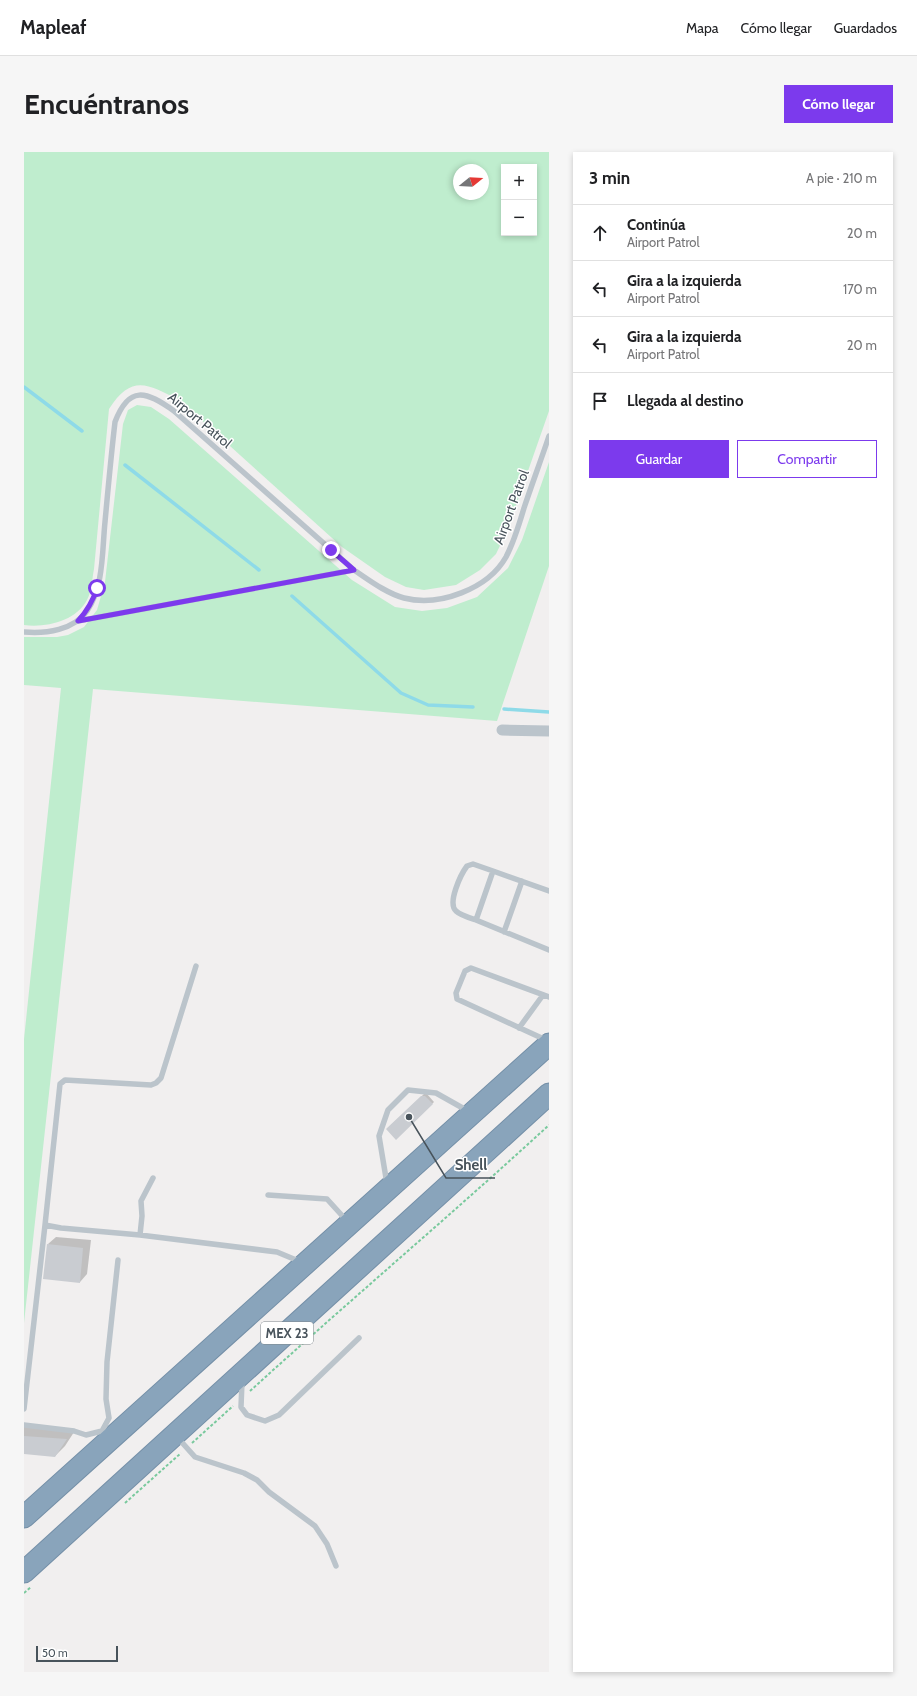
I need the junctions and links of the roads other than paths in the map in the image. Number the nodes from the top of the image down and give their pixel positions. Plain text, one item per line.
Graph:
1 (549, 436) edge
2 (354, 570) junction
3 (78, 621) junction
4 (24, 632) edge
5 (502, 730) dead end
6 (549, 731) edge
7 (493, 871) junction
8 (522, 881) junction
9 (549, 891) edge
10 (476, 920) junction
11 (504, 932) junction
12 (549, 950) edge
13 (196, 966) dead end
14 (546, 996) edge
15 (519, 1028) junction
16 (549, 1043) edge
17 (549, 1094) edge
18 (472, 1113) junction
19 (153, 1178) dead end
20 (388, 1189) junction
21 (268, 1195) dead end
22 (350, 1224) junction
23 (45, 1225) junction
24 (140, 1236) junction
25 (118, 1260) dead end
26 (305, 1264) junction
27 (359, 1338) dead end
28 (242, 1374) junction
29 (24, 1409) edge
30 (24, 1425) edge
31 (106, 1435) junction
32 (181, 1441) junction
33 (24, 1517) edge
34 (336, 1566) dead end
35 (30, 1577) edge

1 - 2 lane, Airport Patrol
2 - 3 lane, Airport Patrol
2 - 3 lane, Airport Patrol
3 - 4 lane, Airport Patrol
5 - 6 street
7 - 8 lane
7 - 10 lane
7 - 10 lane
8 - 9 lane
8 - 11 lane
10 - 11 lane
11 - 12 lane
13 - 23 lane
14 - 15 lane
14 - 15 lane
15 - 16 lane
16 - 18 highway, MEX 23
17 - 28 highway, MEX 23
18 - 20 highway, MEX 23
18 - 20 lane
19 - 24 lane
20 - 22 highway, MEX 23
21 - 22 lane
22 - 26 highway, MEX 23
23 - 24 lane
23 - 29 lane
24 - 26 lane
25 - 31 lane
26 - 31 highway, MEX 23
27 - 28 lane
28 - 32 highway, MEX 23
30 - 31 lane
31 - 33 highway, MEX 23
32 - 34 lane
32 - 35 highway, MEX 23

